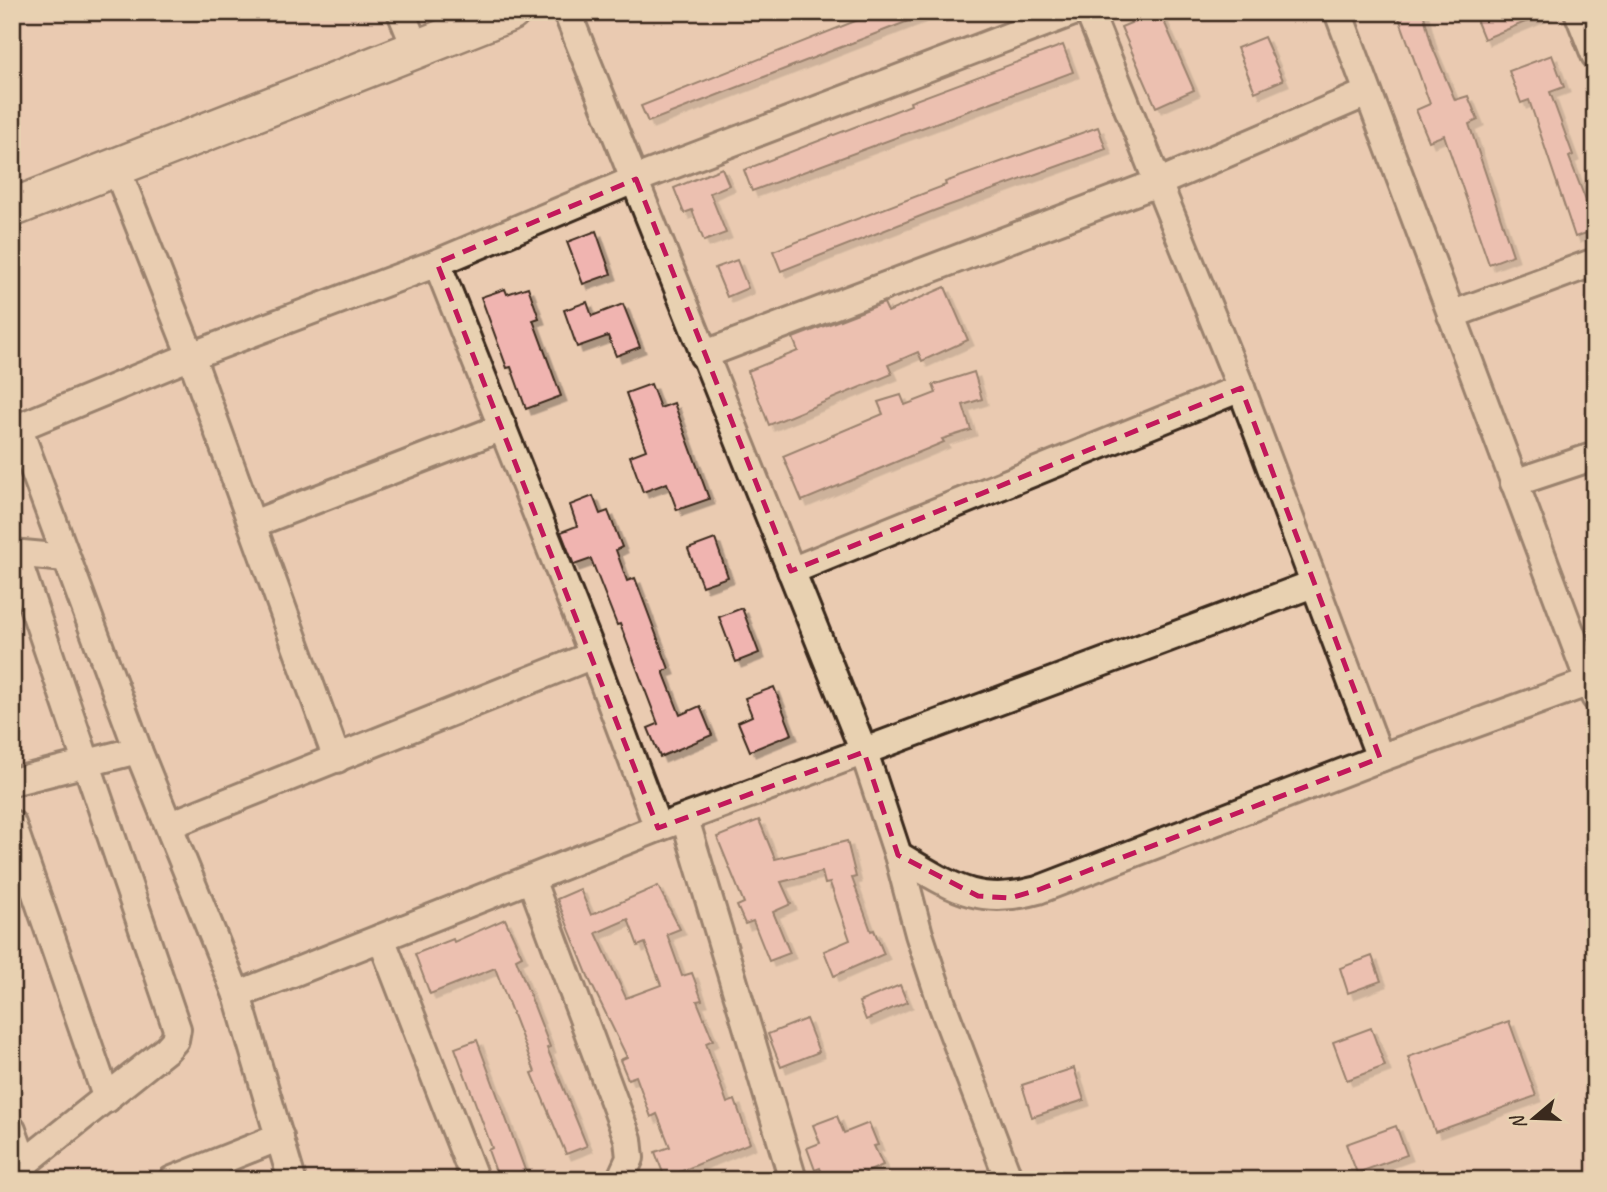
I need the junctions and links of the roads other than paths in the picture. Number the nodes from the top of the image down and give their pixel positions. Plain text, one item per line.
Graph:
1 (401, 12) edge
2 (511, 12) edge
3 (567, 12) edge
4 (1073, 12) edge
5 (1089, 12) edge
6 (1338, 12) edge
7 (1585, 15) edge
8 (416, 49) junction
9 (1595, 55) edge
10 (1367, 93) junction
11 (116, 167) junction
12 (636, 179) junction
13 (1160, 182) junction
14 (12, 208) edge
15 (1595, 262) edge
16 (437, 263) junction
17 (1451, 315) junction
18 (703, 355) junction
19 (191, 356) junction
20 (1241, 388) junction
21 (503, 426) junction
22 (15, 429) edge
23 (1595, 456) edge
24 (1514, 483) junction
25 (253, 524) junction
26 (14, 553) edge
27 (66, 558) junction
28 (791, 571) junction
29 (1313, 584) junction
30 (593, 655) junction
31 (1593, 687) edge
32 (138, 750) junction
33 (864, 752) junction
34 (1380, 758) junction
35 (337, 760) junction
36 (88, 761) junction
37 (12, 782) edge
38 (685, 818) junction
39 (12, 824) edge
40 (170, 825) junction
41 (658, 828) junction
42 (898, 855) junction
43 (531, 879) junction
44 (381, 938) junction
45 (237, 995) junction
46 (107, 1099) junction
47 (12, 1130) edge
48 (280, 1137) junction
49 (19, 1170) edge
50 (172, 1180) edge
51 (292, 1180) edge
52 (475, 1180) edge
53 (620, 1180) edge
54 (793, 1180) edge
55 (1009, 1180) edge

1 - 8 street
2 - 8 street
3 - 12 street
4 - 12 street
5 - 13 street
6 - 10 street
7 - 9 street
8 - 11 street
10 - 13 street
10 - 17 street
11 - 14 street
11 - 19 street
12 - 16 street
12 - 18 street
13 - 18 street
13 - 20 street
15 - 17 street
16 - 19 street
16 - 21 street
17 - 24 street
18 - 28 street
19 - 22 street
19 - 25 street
20 - 28 street
20 - 29 street
21 - 25 street
21 - 30 street
22 - 27 street
23 - 24 street
24 - 31 street
25 - 35 street
26 - 27 street
26 - 36 street
27 - 32 street
28 - 33 street
29 - 33 street
29 - 34 street
30 - 35 street
30 - 41 street
31 - 34 street
32 - 36 street
32 - 40 street
33 - 38 street
33 - 42 street
34 - 42 street
35 - 40 street
36 - 37 street
36 - 46 street
38 - 41 street
38 - 54 street
39 - 46 street
40 - 45 street
41 - 43 street
42 - 55 street
43 - 44 street
43 - 53 street
44 - 45 street
44 - 52 street
45 - 48 street
46 - 49 street
47 - 49 street
48 - 50 street
48 - 51 street

